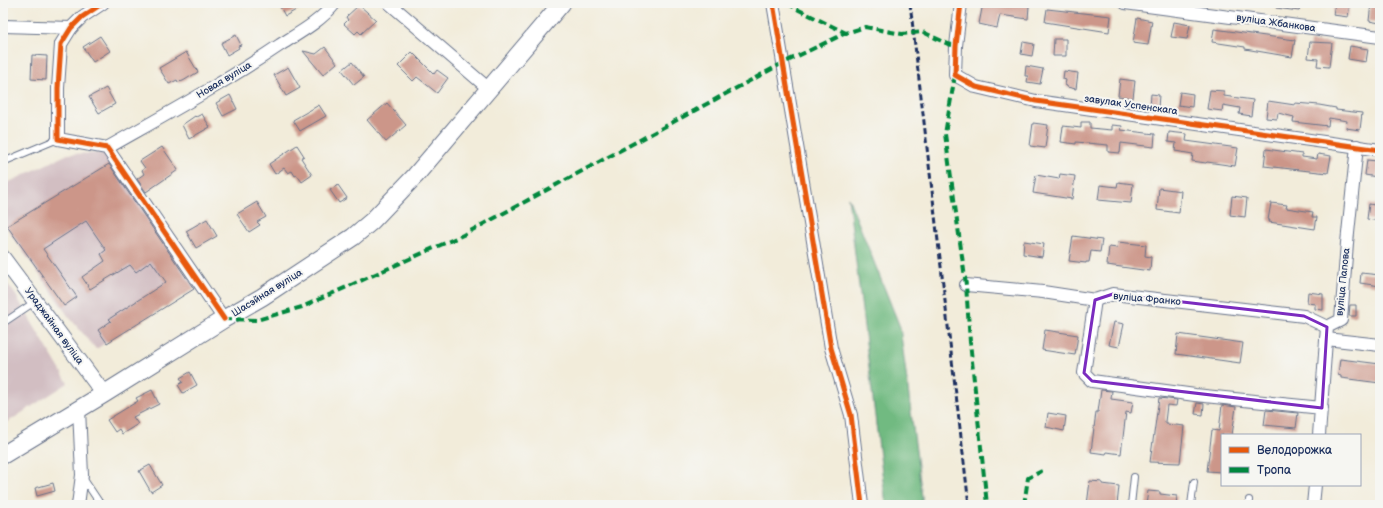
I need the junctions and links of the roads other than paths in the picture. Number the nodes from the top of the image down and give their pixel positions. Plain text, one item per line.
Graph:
1 (103, 3) edge
2 (335, 3) edge
3 (389, 3) edge
4 (562, 3) edge
5 (773, 3) edge
6 (961, 3) edge
7 (1130, 3) edge
8 (3, 26) edge
9 (71, 28) junction
10 (1380, 37) edge
11 (489, 90) junction
12 (58, 139) junction
13 (1357, 146) junction
14 (107, 148) junction
15 (1380, 150) edge
16 (3, 162) edge
17 (3, 258) edge
18 (966, 285) dead end
19 (1095, 300) junction
20 (36, 301) junction
21 (224, 319) junction
22 (3, 323) edge
23 (1326, 333) junction
24 (1380, 345) edge
25 (104, 394) junction
26 (1322, 408) junction
27 (79, 409) junction
28 (1319, 434) edge
29 (3, 455) edge
30 (82, 475) junction
31 (1134, 477) dead end
32 (1194, 482) dead end
33 (1315, 486) edge
34 (78, 505) edge
35 (101, 505) edge
36 (862, 505) edge
37 (1131, 505) edge
38 (1190, 505) edge
39 (1313, 505) edge

1 - 9 street
2 - 14 street, Новая вуліца
3 - 11 street
4 - 11 main road, Шасэйная вуліца
5 - 36 street
6 - 13 street, завулак Успенскага
7 - 10 street, вуліца Жбанкова
8 - 9 street
9 - 12 street
11 - 21 main road, Шасэйная вуліца
12 - 14 street
12 - 16 lane
13 - 15 street, завулак Успенскага
13 - 23 street, вуліца Папова
14 - 21 street
17 - 20 street, Ураджайная вуліца
18 - 19 street, вуліца Франко
19 - 23 street, вуліца Франко
19 - 26 street
20 - 22 lane
20 - 25 street, Ураджайная вуліца
21 - 25 main road, Шасэйная вуліца
23 - 24 street, вуліца Франко
23 - 26 street
25 - 27 main road, Шасэйная вуліца
26 - 28 street
27 - 29 main road, Шасэйная вуліца
27 - 30 street
30 - 34 street
30 - 35 lane
31 - 37 lane
32 - 38 lane
33 - 39 street

